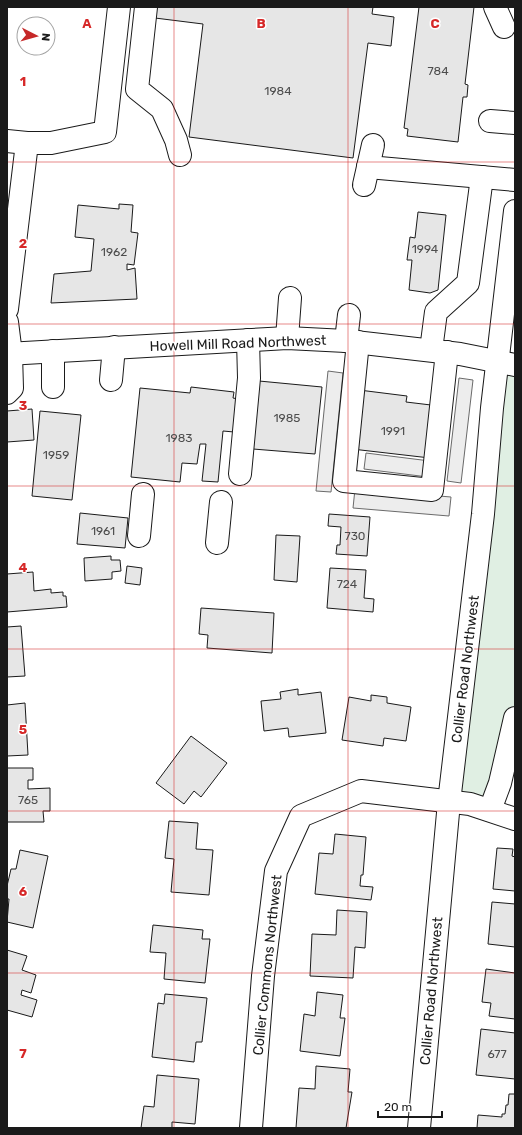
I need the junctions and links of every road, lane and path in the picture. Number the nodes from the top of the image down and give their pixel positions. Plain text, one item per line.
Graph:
1 (119, 7) edge
2 (146, 7) edge
3 (495, 7) edge
4 (504, 27) dead end
5 (490, 121) dead end
6 (515, 124) edge
7 (17, 142) edge
8 (373, 145) dead end
9 (180, 155) dead end
10 (482, 177) junction
11 (515, 180) edge
12 (515, 216) edge
13 (290, 298) dead end
14 (7, 309) edge
15 (349, 315) dead end
16 (7, 322) edge
17 (287, 338) junction
18 (248, 340) junction
19 (352, 342) junction
20 (114, 347) junction
21 (53, 351) junction
22 (439, 351) junction
23 (9, 354) edge
24 (506, 363) edge
25 (111, 380) dead end
26 (53, 387) dead end
27 (7, 393) edge
28 (240, 474) dead end
29 (144, 494) dead end
30 (221, 502) dead end
31 (139, 536) dead end
32 (217, 543) dead end
33 (515, 718) edge
34 (449, 802) junction
35 (490, 810) junction
36 (515, 819) edge
37 (251, 1128) edge
38 (419, 1128) edge

1 - 7 street
2 - 9 street
3 - 4 street
5 - 6 street
7 - 14 street
8 - 10 street
10 - 11 street
10 - 22 street
12 - 24 street, Collier Road Northwest
13 - 17 street
15 - 19 street
16 - 23 street
17 - 18 street, Howell Mill Road Northwest
17 - 19 street, Howell Mill Road Northwest
18 - 20 street, Howell Mill Road Northwest
18 - 28 street
19 - 22 street, Howell Mill Road Northwest
19 - 22 street
20 - 21 street, Howell Mill Road Northwest
20 - 25 street
21 - 23 street, Howell Mill Road Northwest
21 - 26 street
22 - 24 street, Howell Mill Road Northwest
23 - 27 street
24 - 34 street, Collier Road Northwest
29 - 31 street
30 - 32 street
33 - 35 street
34 - 35 street, Collier Commons Northwest
34 - 37 street, Collier Commons Northwest
34 - 38 street, Collier Road Northwest
35 - 36 street, Collier Commons Northwest

